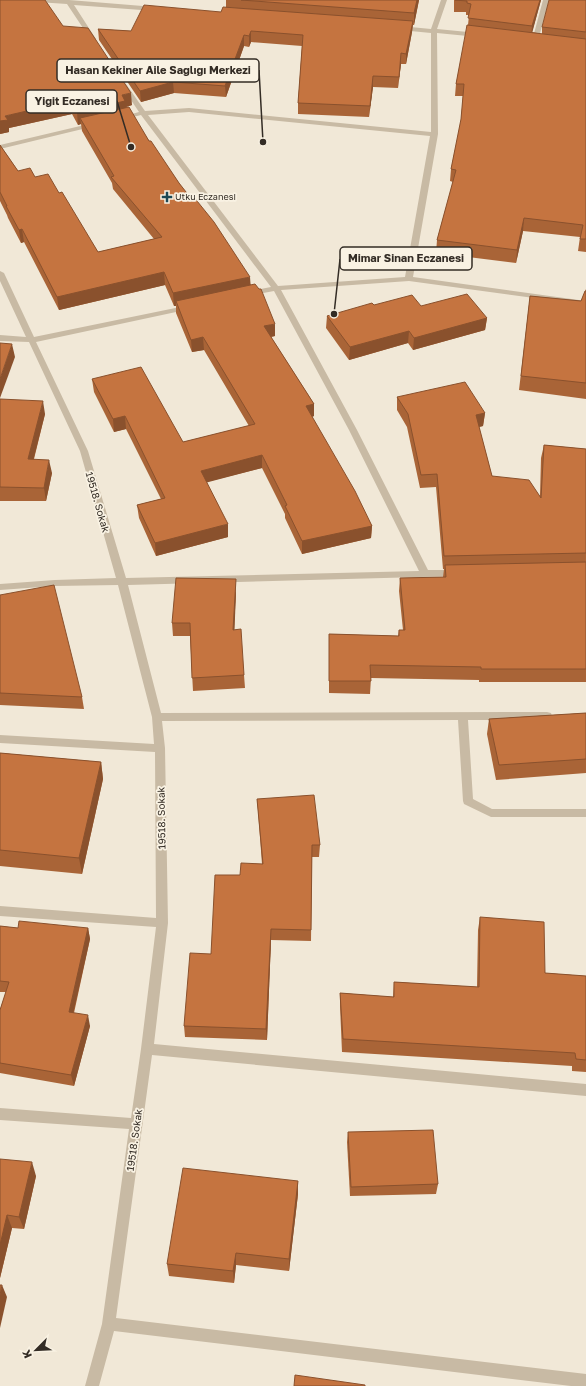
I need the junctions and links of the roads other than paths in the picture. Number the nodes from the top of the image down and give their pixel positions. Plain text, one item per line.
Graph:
1 (37, 0) edge
2 (444, 0) edge
3 (546, 0) edge
4 (68, 2) junction
5 (159, 5) edge
6 (394, 27) edge
7 (434, 30) junction
8 (488, 36) edge
9 (527, 40) edge
10 (535, 41) junction
11 (542, 42) edge
12 (99, 48) edge
13 (121, 80) edge
14 (143, 113) junction
15 (113, 120) edge
16 (98, 124) edge
17 (434, 134) junction
18 (0, 147) edge
19 (0, 273) edge
20 (409, 279) junction
21 (276, 288) junction
22 (238, 296) edge
23 (586, 302) edge
24 (200, 305) edge
25 (0, 338) edge
26 (32, 340) junction
27 (471, 573) edge
28 (425, 574) junction
29 (122, 581) junction
30 (0, 587) edge
31 (463, 716) junction
32 (555, 716) edge
33 (157, 717) junction
34 (0, 739) edge
35 (160, 748) junction
36 (586, 813) edge
37 (0, 911) edge
38 (162, 923) junction
39 (148, 1049) junction
40 (586, 1090) edge
41 (0, 1114) edge
42 (136, 1124) junction
43 (109, 1324) junction
44 (586, 1381) edge
45 (92, 1386) edge

1 - 4 street
2 - 7 street
3 - 10 street
4 - 5 street
4 - 12 street
6 - 7 street
7 - 8 street
7 - 17 street
9 - 10 street
10 - 11 street
13 - 14 street
14 - 15 street
14 - 17 street
14 - 21 street
16 - 18 street
17 - 20 street
19 - 26 street, 19518. Sokak
20 - 21 street
20 - 23 street
21 - 22 street
21 - 28 street
24 - 26 street
25 - 26 street
26 - 29 street, 19518. Sokak
27 - 28 street
28 - 29 street
29 - 30 street
29 - 33 street, 19518. Sokak
31 - 32 street
31 - 33 street
31 - 36 street
33 - 35 street, 19518. Sokak
34 - 35 street
35 - 38 street, 19518. Sokak
37 - 38 street
38 - 39 street, 19518. Sokak
39 - 40 street
39 - 42 street, 19518. Sokak
41 - 42 street
42 - 43 street, 19518. Sokak
43 - 44 street
43 - 45 street, 19518. Sokak

